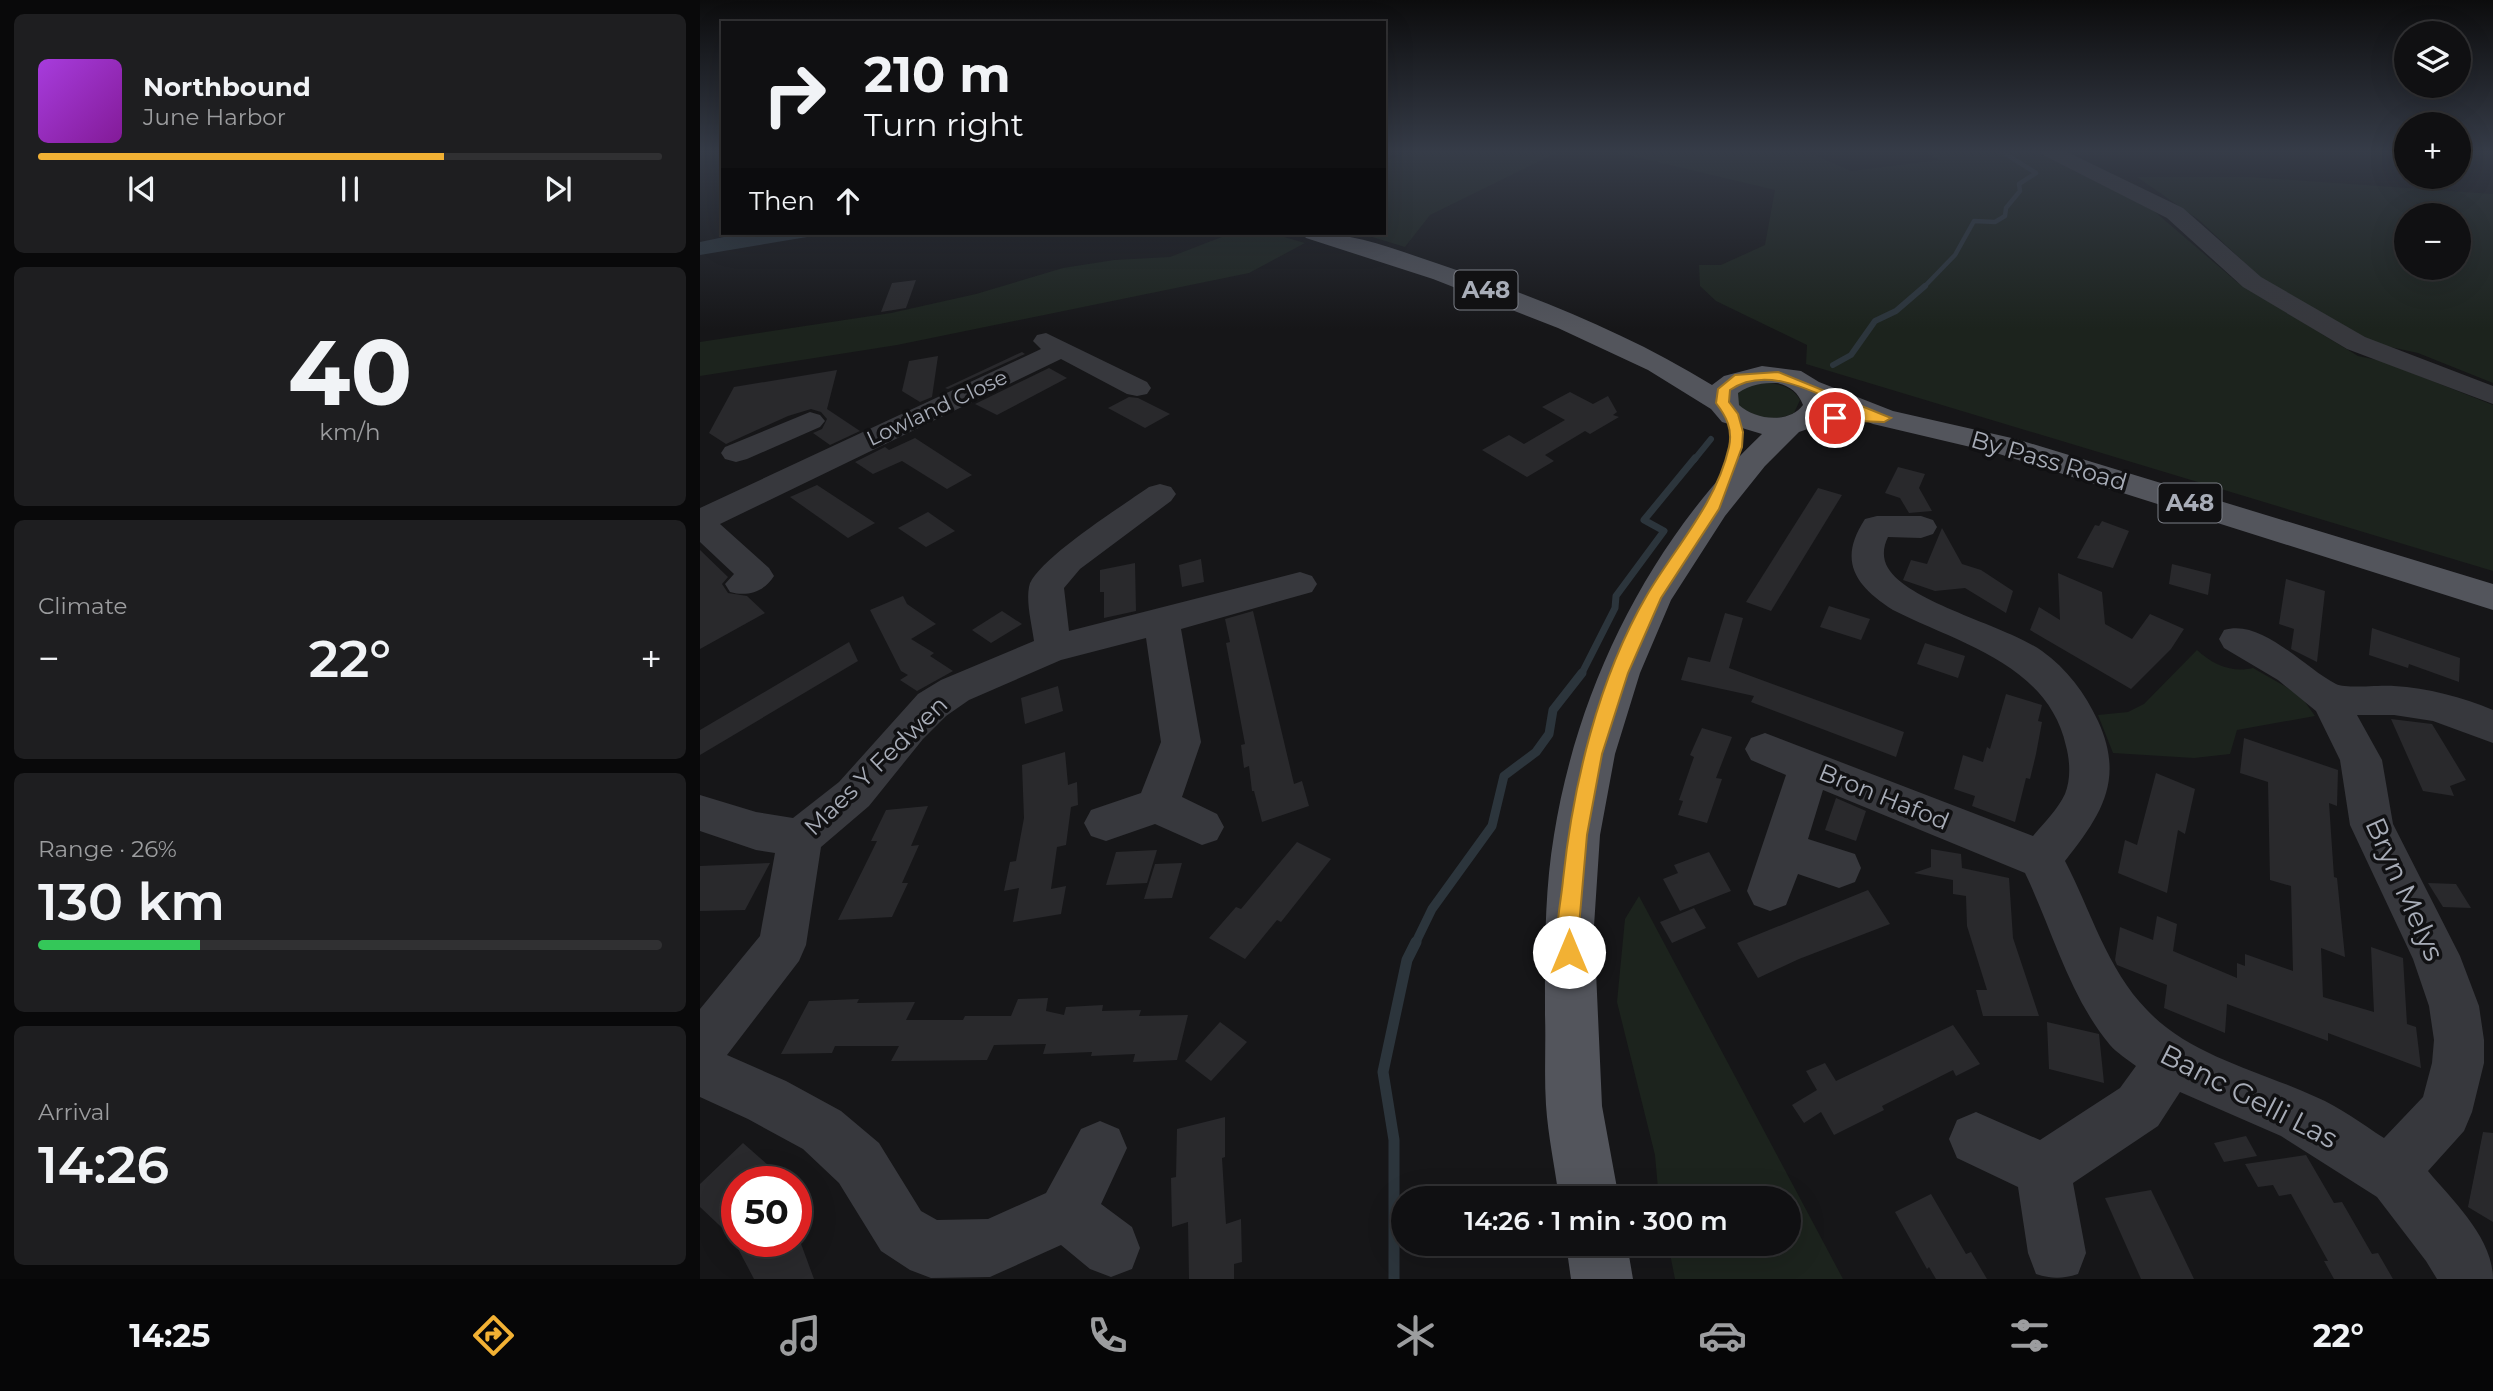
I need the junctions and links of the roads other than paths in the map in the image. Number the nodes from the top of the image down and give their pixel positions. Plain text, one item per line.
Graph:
1 (2169, 210) edge
2 (1320, 235) edge
3 (1653, 361) junction
4 (1751, 375) junction
5 (1137, 388) dead end
6 (2493, 396) edge
7 (1727, 409) junction
8 (1802, 411) junction
9 (810, 421) dead end
10 (776, 436) junction
11 (736, 453) dead end
12 (812, 467) junction
13 (1136, 501) dead end
14 (1712, 509) junction
15 (700, 523) edge
16 (1921, 527) dead end
17 (759, 576) dead end
18 (1300, 584) dead end
19 (2493, 597) edge
20 (1162, 621) junction
21 (2237, 639) dead end
22 (1053, 648) junction
23 (2330, 701) junction
24 (2493, 727) edge
25 (1765, 749) dead end
26 (1809, 767) junction
27 (1158, 805) junction
28 (700, 813) edge
29 (1106, 823) dead end
30 (1202, 827) dead end
31 (800, 838) junction
32 (2041, 859) junction
33 (1839, 868) dead end
34 (700, 1049) edge
35 (2170, 1062) junction
36 (700, 1070) edge
37 (1976, 1139) dead end
38 (1100, 1148) dead end
39 (2043, 1170) junction
40 (2397, 1177) junction
41 (1587, 1186) edge
42 (1066, 1213) junction
43 (1111, 1248) dead end
44 (2057, 1253) dead end
45 (1598, 1256) edge
46 (1602, 1279) edge
47 (2470, 1279) edge

1 - 6 street
2 - 3 main road, A48
3 - 4 main road, A48
3 - 7 main road, A48
4 - 7 main road
4 - 8 main road
5 - 12 street, Lowland Close
7 - 8 main road, By Pass Road
7 - 14 main road
8 - 14 main road
8 - 19 main road, By Pass Road / A48
9 - 10 street
10 - 11 street
10 - 12 street
12 - 15 street, Lowland Close
13 - 22 street
14 - 41 main road
15 - 17 street
16 - 32 street
18 - 20 street, Maes Y Fedwen
20 - 22 street, Maes Y Fedwen
20 - 27 street
21 - 23 street, Bryn Melys
22 - 31 street, Maes Y Fedwen
23 - 24 street
23 - 40 street, Bryn Melys
25 - 26 street
26 - 32 street, Bron Hafod
26 - 33 street, Bron Hafod
27 - 29 street
27 - 30 street
28 - 31 street
31 - 34 street, Maes Y Fedwen
32 - 35 street, Banc Gelli Las
35 - 39 street
35 - 40 street, Banc Gelli Las
36 - 42 street
37 - 39 street
38 - 42 street
39 - 44 street
40 - 47 street, Banc Gelli Las
42 - 43 street
45 - 46 main road

